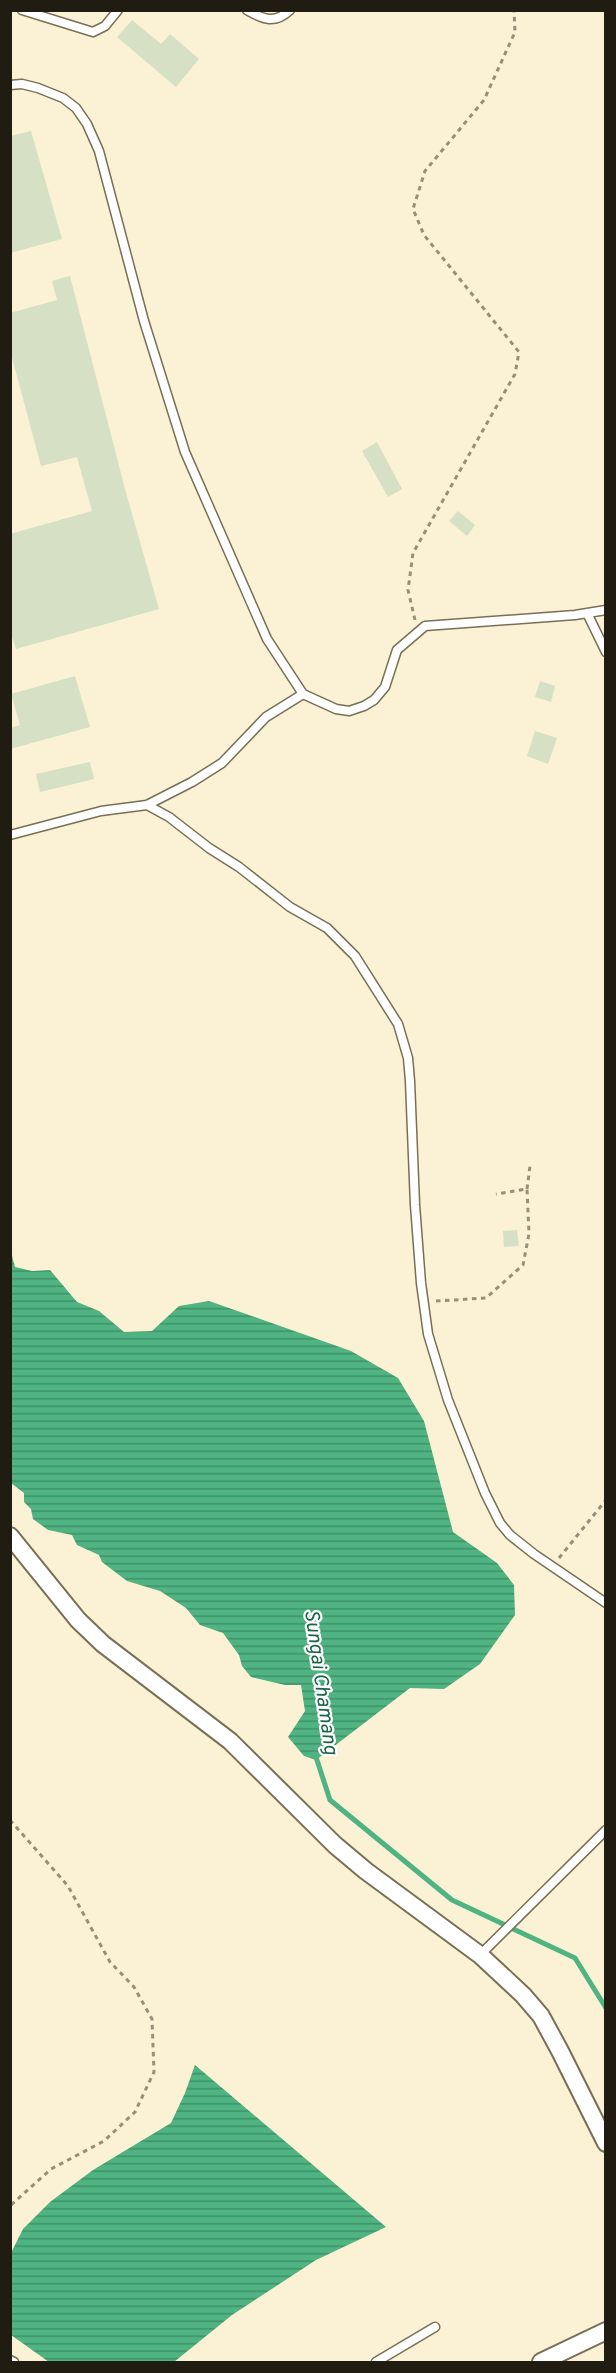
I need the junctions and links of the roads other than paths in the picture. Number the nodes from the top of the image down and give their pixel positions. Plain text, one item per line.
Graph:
1 (22, 10) edge
2 (118, 10) edge
3 (247, 10) edge
4 (291, 10) edge
5 (10, 85) edge
6 (606, 610) edge
7 (587, 613) junction
8 (606, 652) edge
9 (303, 694) junction
10 (147, 805) junction
11 (10, 835) edge
12 (10, 1536) edge
13 (606, 1603) edge
14 (606, 1830) edge
15 (480, 1955) junction
16 (606, 2143) edge
17 (435, 2327) dead end
18 (606, 2331) edge
19 (376, 2362) edge
20 (542, 2362) edge

1 - 2 lane
3 - 4 lane
5 - 9 lane
6 - 7 lane
7 - 8 lane
7 - 9 lane
9 - 10 lane
10 - 11 lane
10 - 13 lane
12 - 15 street
14 - 15 lane
15 - 16 street
17 - 19 lane
18 - 20 street

